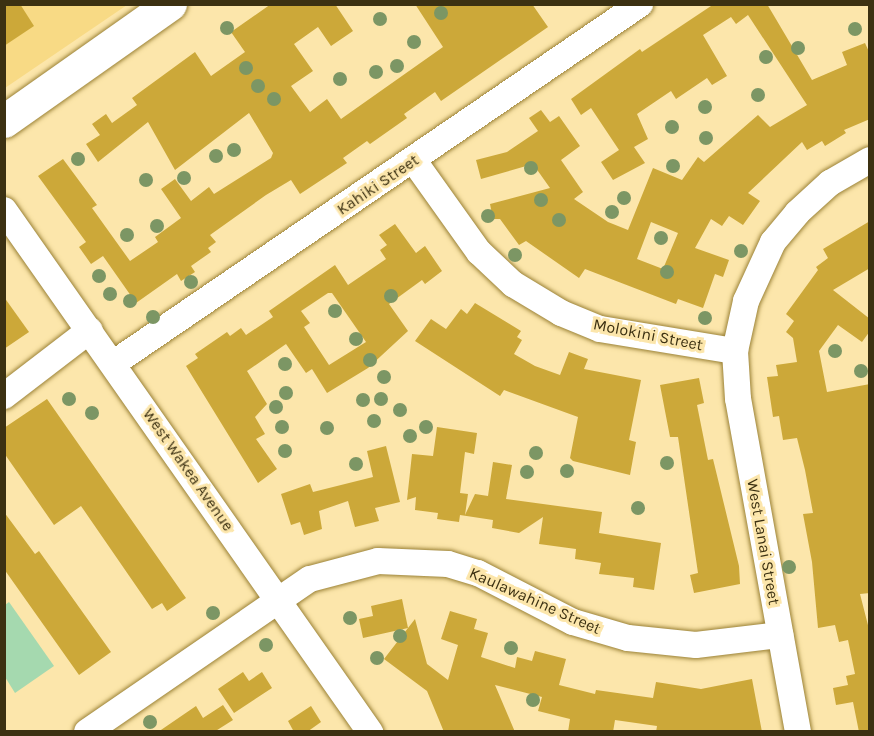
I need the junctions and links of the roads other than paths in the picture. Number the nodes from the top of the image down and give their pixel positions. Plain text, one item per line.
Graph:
1 (170, 4) edge
2 (640, 4) edge
3 (4, 121) edge
4 (870, 159) edge
5 (414, 161) junction
6 (4, 210) edge
7 (90, 330) junction
8 (735, 351) junction
9 (114, 363) junction
10 (7, 389) edge
11 (278, 599) junction
12 (780, 636) junction
13 (87, 732) edge
14 (370, 732) edge
15 (798, 732) edge

1 - 3 main road
2 - 5 street, Kahiki Street
4 - 8 street, West Lanai Street
5 - 8 street, Molokini Street
5 - 9 street, Kahiki Street
6 - 7 street, West Wakea Avenue
7 - 9 street, West Wakea Avenue
7 - 10 street
8 - 12 street, West Lanai Street
9 - 11 street, West Wakea Avenue
11 - 12 street, Kaulawahine Street
11 - 13 street, Kaulawahine Street
11 - 14 street, West Wakea Avenue
12 - 15 street, West Lanai Street

